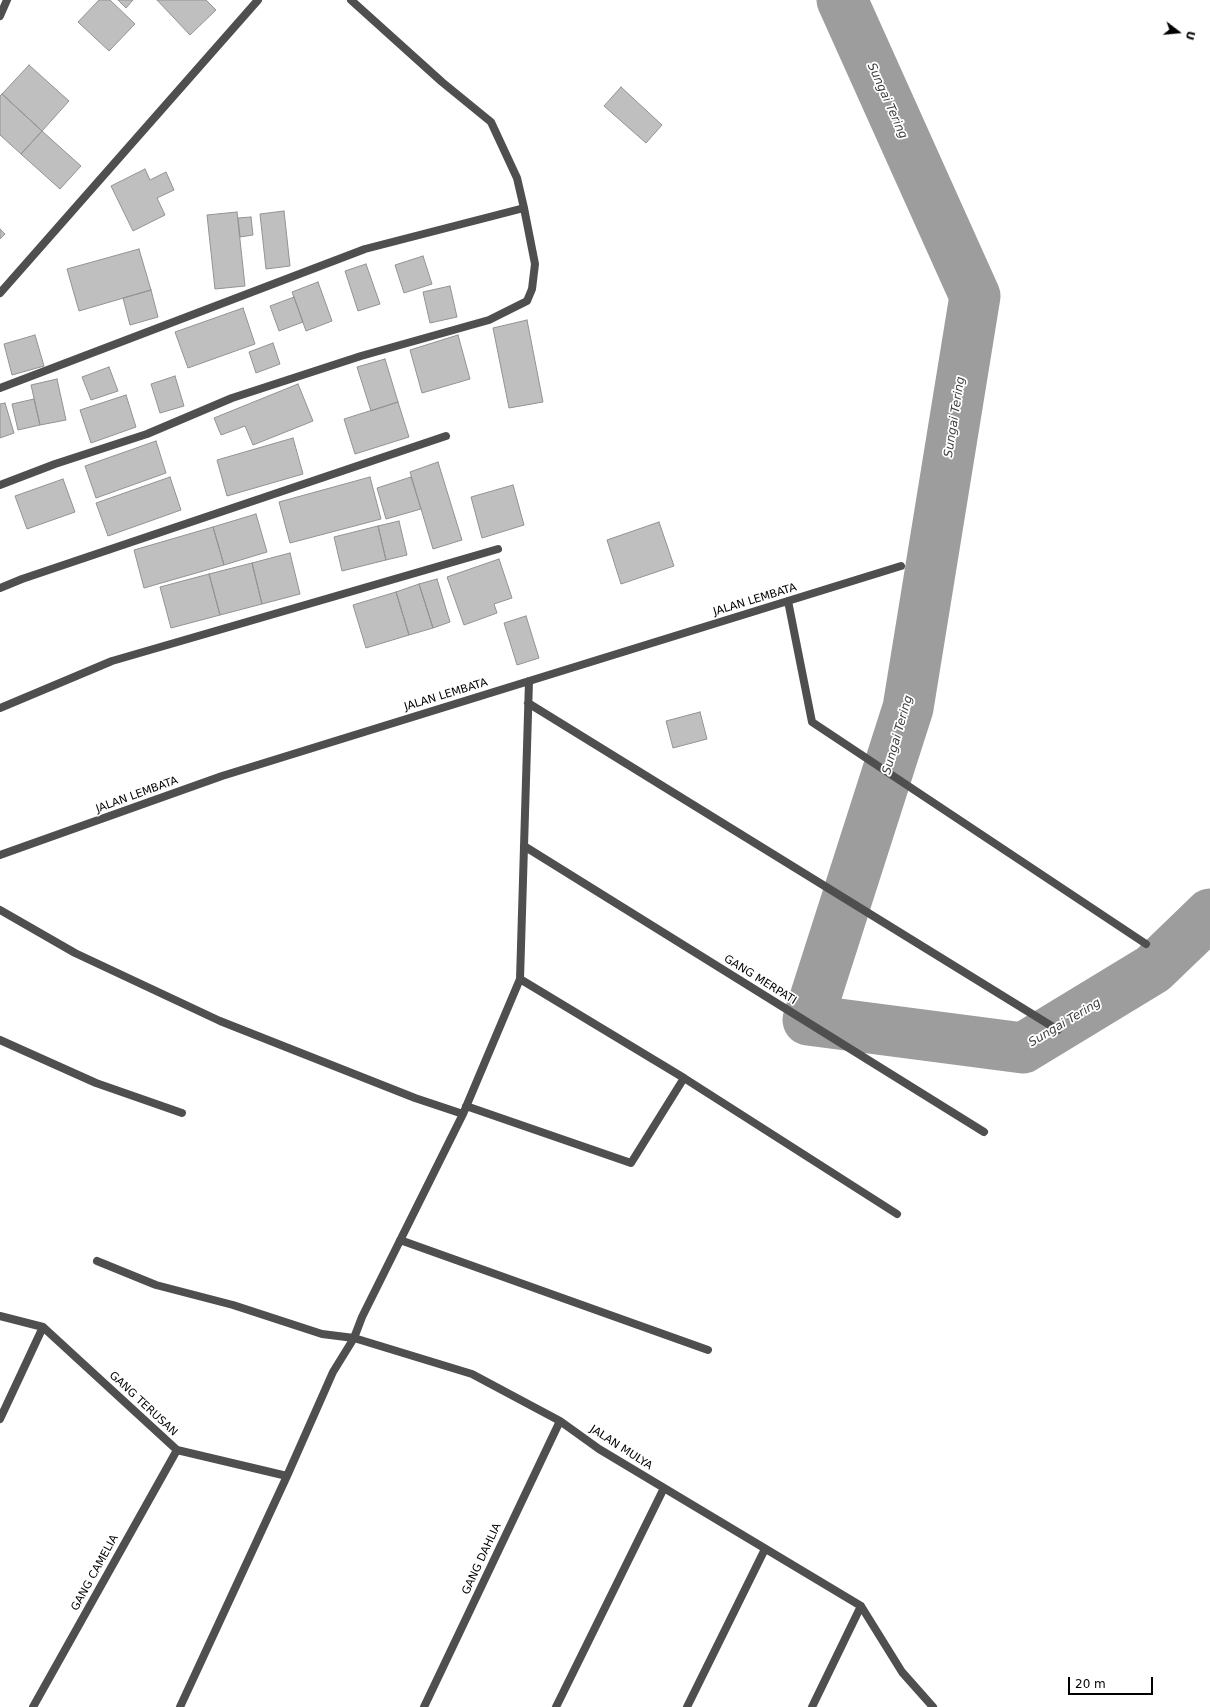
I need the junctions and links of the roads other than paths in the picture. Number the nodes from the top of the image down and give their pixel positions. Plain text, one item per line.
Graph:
1 (7, 0) edge
2 (258, 0) edge
3 (351, 0) edge
4 (0, 16) edge
5 (524, 208) junction
6 (0, 293) edge
7 (0, 388) edge
8 (446, 436) dead end
9 (0, 485) edge
10 (498, 549) dead end
11 (901, 566) dead end
12 (0, 588) edge
13 (788, 601) junction
14 (529, 681) junction
15 (528, 704) junction
16 (0, 708) edge
17 (524, 846) junction
18 (0, 855) edge
19 (0, 910) edge
20 (1146, 944) dead end
21 (520, 979) junction
22 (1058, 1030) dead end
23 (0, 1040) edge
24 (684, 1078) junction
25 (464, 1110) junction
26 (182, 1113) dead end
27 (984, 1132) dead end
28 (897, 1214) dead end
29 (400, 1240) junction
30 (97, 1261) dead end
31 (0, 1316) edge
32 (43, 1327) junction
33 (354, 1338) junction
34 (708, 1350) dead end
35 (0, 1419) edge
36 (560, 1421) junction
37 (177, 1450) junction
38 (288, 1476) junction
39 (664, 1488) junction
40 (765, 1548) junction
41 (861, 1606) junction
42 (33, 1707) edge
43 (180, 1707) edge
44 (424, 1707) edge
45 (556, 1707) edge
46 (687, 1707) edge
47 (812, 1707) edge
48 (933, 1707) edge

1 - 4 street
2 - 6 street
3 - 5 street
5 - 7 street
5 - 9 street
8 - 12 street
10 - 16 street
11 - 13 street, JALAN LEMBATA
13 - 14 street, JALAN LEMBATA
13 - 20 street
14 - 15 street
14 - 18 street, JALAN LEMBATA
15 - 17 street
15 - 22 street
17 - 21 street
17 - 27 street, GANG MERPATI
19 - 25 street
21 - 24 street
21 - 25 street
23 - 26 street
24 - 25 street
24 - 28 street
25 - 29 street
29 - 33 street
29 - 34 street
30 - 33 street, JALAN MULYA
31 - 32 street, GANG TERUSAN
32 - 35 street
32 - 37 street, GANG TERUSAN
33 - 36 street, JALAN MULYA
33 - 38 street
36 - 39 street, JALAN MULYA
36 - 44 street, GANG DAHLIA
37 - 38 street, GANG TERUSAN
37 - 42 street, GANG CAMELIA
38 - 43 street
39 - 40 street, JALAN MULYA
39 - 45 street
40 - 41 street, JALAN MULYA
40 - 46 street
41 - 47 street
41 - 48 street

